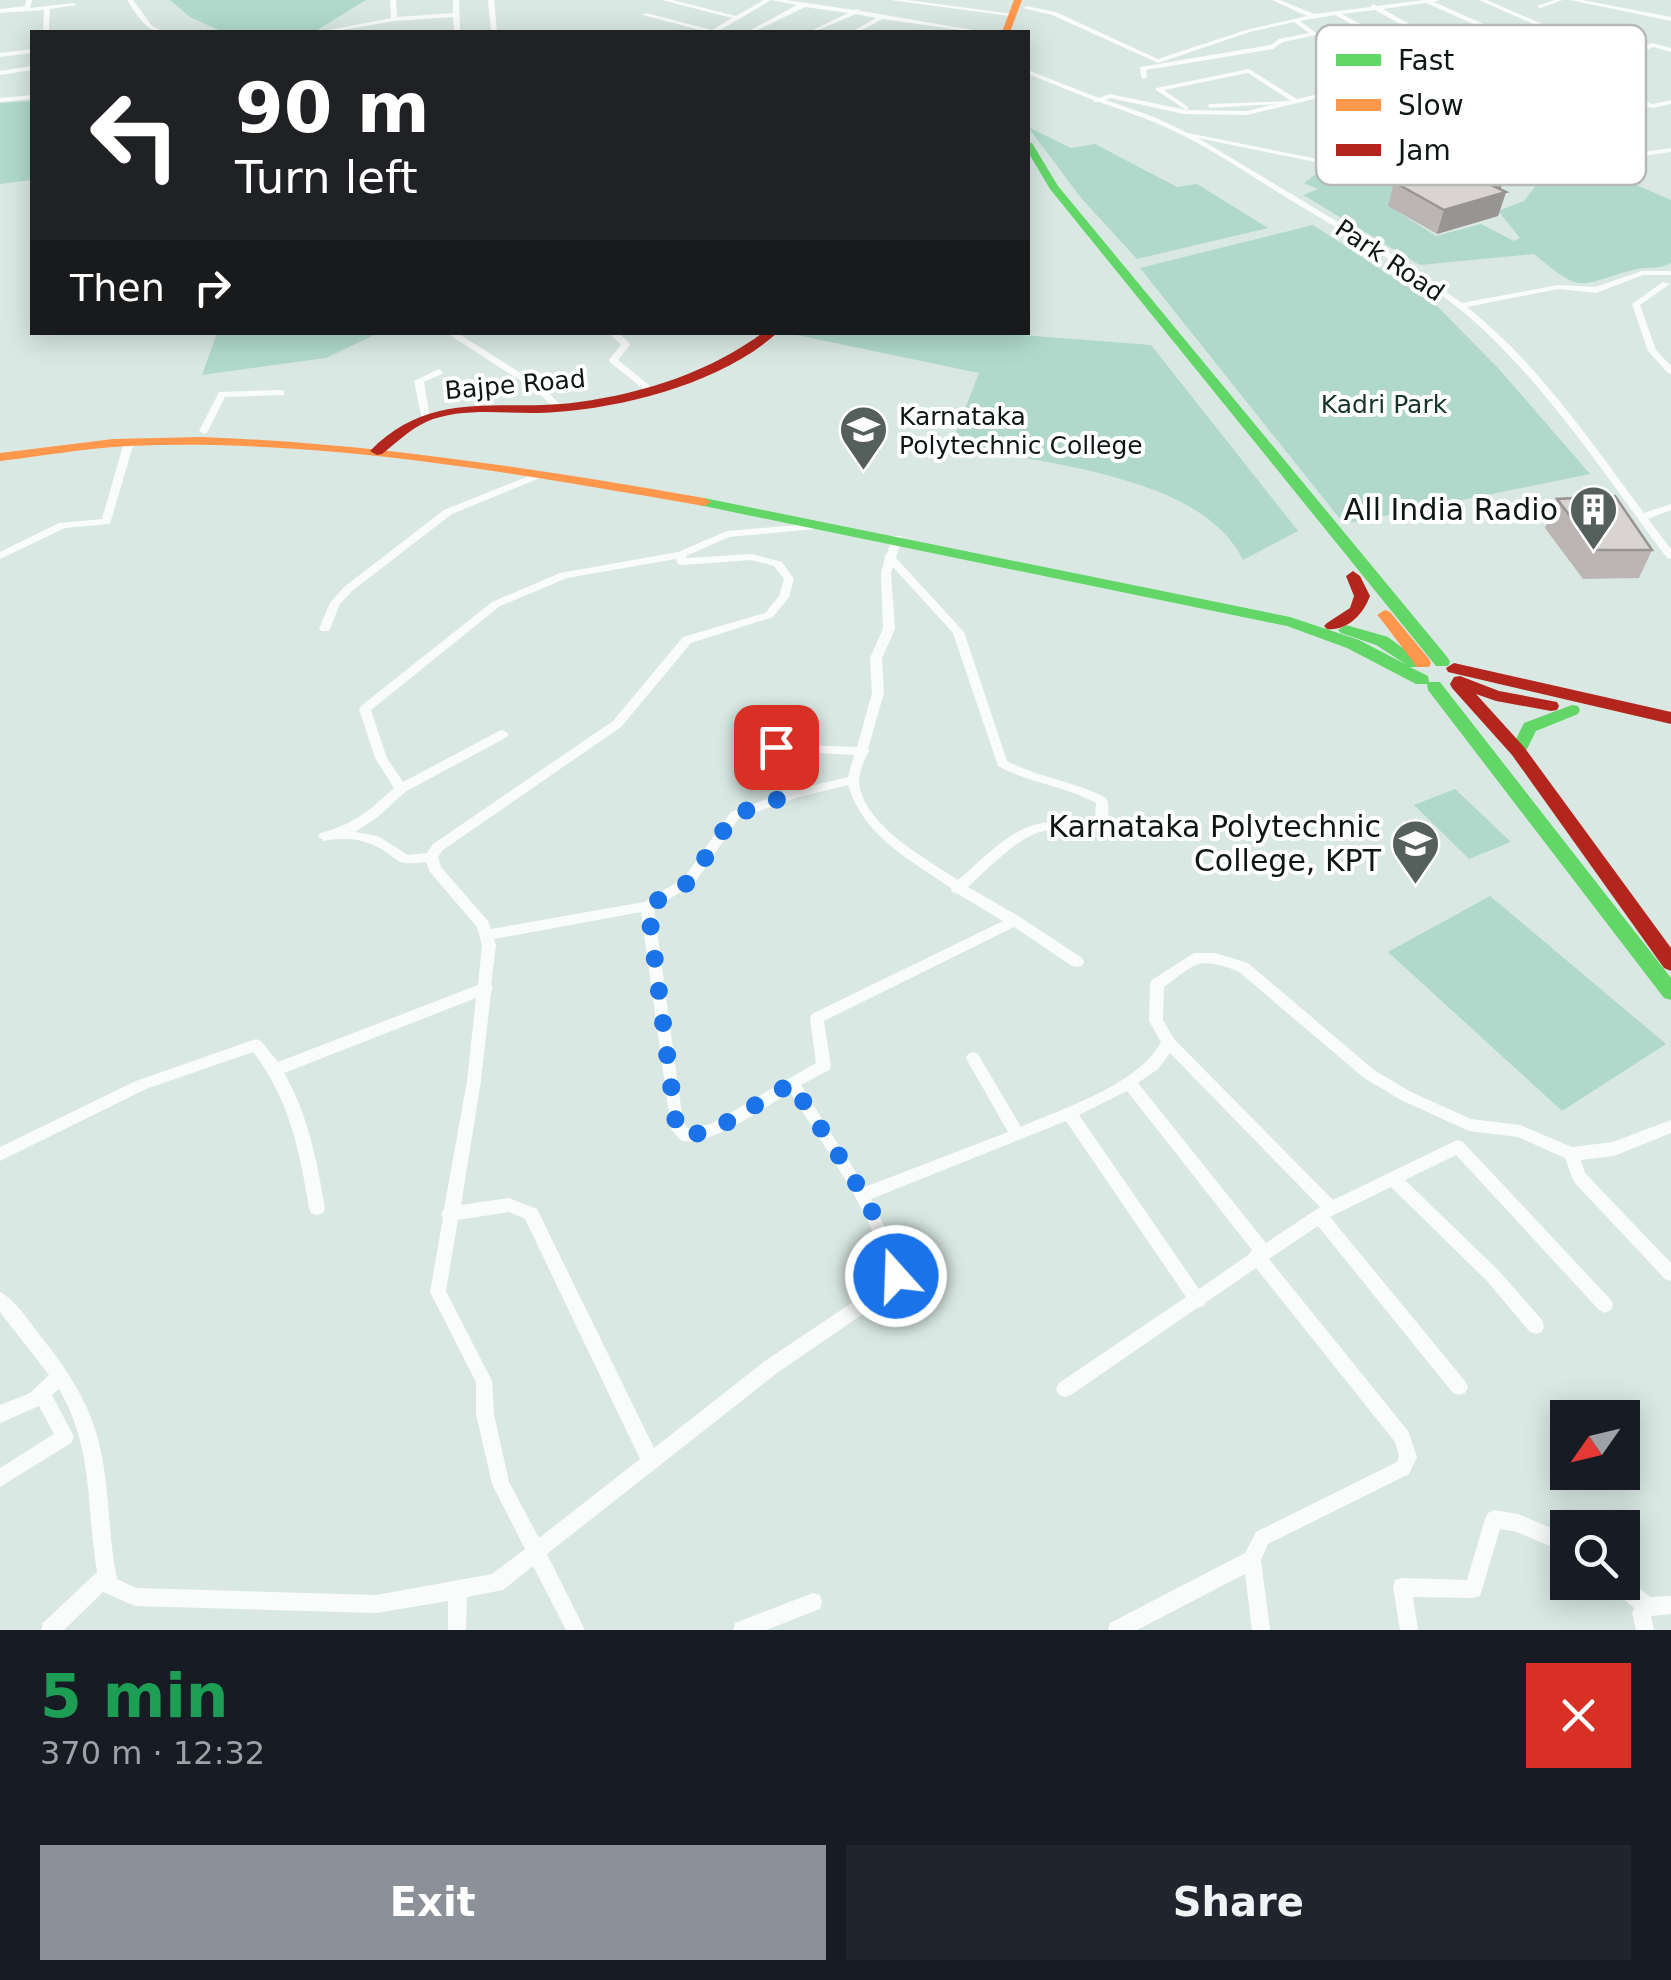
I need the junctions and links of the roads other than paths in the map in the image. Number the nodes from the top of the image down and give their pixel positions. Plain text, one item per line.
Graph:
1 (130, 0) edge
2 (392, 0) edge
3 (456, 0) edge
4 (492, 0) edge
5 (664, 0) edge
6 (771, 0) edge
7 (894, 0) edge
8 (1275, 0) edge
9 (1312, 0) edge
10 (1482, 0) edge
11 (1560, 0) edge
12 (1573, 0) edge
13 (1433, 1) edge
14 (27, 4) edge
15 (74, 4) dead end
16 (805, 4) junction
17 (1373, 6) junction
18 (1540, 6) dead end
19 (1294, 7) junction
20 (47, 8) junction
21 (0, 10) edge
22 (858, 11) junction
23 (1018, 11) edge
24 (1334, 12) junction
25 (456, 15) junction
26 (646, 15) dead end
27 (884, 16) junction
28 (1313, 16) junction
29 (738, 18) junction
30 (394, 19) junction
31 (1294, 20) junction
32 (1671, 20) edge
33 (1357, 25) edge
34 (1407, 25) edge
35 (1484, 25) edge
36 (1541, 25) edge
37 (46, 30) edge
38 (157, 30) edge
39 (333, 30) edge
40 (458, 30) edge
41 (494, 30) edge
42 (705, 30) edge
43 (717, 30) edge
44 (754, 30) edge
45 (819, 30) edge
46 (858, 30) edge
47 (970, 30) edge
48 (0, 47) edge
49 (1646, 48) edge
50 (1671, 50) edge
51 (30, 51) edge
52 (15, 53) junction
53 (0, 55) edge
54 (30, 68) edge
55 (0, 73) edge
56 (1030, 73) edge
57 (1144, 77) dead end
58 (30, 97) edge
59 (1316, 97) edge
60 (0, 100) edge
61 (1095, 101) junction
62 (1294, 102) junction
63 (1671, 102) edge
64 (1646, 104) edge
65 (1183, 133) junction
66 (1030, 148) edge
67 (1671, 150) edge
68 (1646, 154) edge
69 (1316, 158) edge
70 (1030, 171) edge
71 (1670, 280) edge
72 (1459, 306) junction
73 (454, 335) edge
74 (616, 335) edge
75 (770, 335) edge
76 (1652, 351) junction
77 (1671, 355) edge
78 (1671, 370) edge
79 (438, 372) dead end
80 (646, 387) junction
81 (281, 393) dead end
82 (558, 407) junction
83 (426, 418) junction
84 (204, 432) junction
85 (129, 442) junction
86 (0, 446) edge
87 (385, 446) junction
88 (0, 457) edge
89 (538, 475) junction
90 (1671, 507) edge
91 (1641, 518) junction
92 (845, 524) junction
93 (897, 538) junction
94 (681, 555) junction
95 (0, 556) edge
96 (890, 556) junction
97 (1671, 556) edge
98 (1353, 576) junction
99 (1301, 621) junction
100 (1332, 626) junction
101 (325, 630) dead end
102 (1439, 674) junction
103 (1572, 710) junction
104 (1671, 718) edge
105 (1671, 729) edge
106 (502, 734) dead end
107 (863, 751) junction
108 (1518, 751) junction
109 (853, 780) junction
110 (401, 789) junction
111 (790, 795) junction
112 (342, 834) junction
113 (324, 836) dead end
114 (431, 858) junction
115 (957, 889) junction
116 (648, 906) junction
117 (1015, 921) junction
118 (486, 934) junction
119 (1077, 962) dead end
120 (1671, 963) edge
121 (486, 988) junction
122 (1671, 992) edge
123 (1169, 1043) junction
124 (972, 1058) dead end
125 (278, 1069) junction
126 (1128, 1081) junction
127 (792, 1083) junction
128 (1070, 1114) junction
129 (1671, 1126) edge
130 (1018, 1134) junction
131 (0, 1154) edge
132 (1571, 1154) junction
133 (1395, 1181) junction
134 (862, 1196) junction
135 (317, 1208) dead end
136 (1323, 1213) junction
137 (449, 1214) junction
138 (1260, 1254) junction
139 (1671, 1274) edge
140 (0, 1300) edge
141 (1198, 1301) junction
142 (1605, 1305) dead end
143 (1536, 1326) dead end
144 (58, 1378) junction
145 (1459, 1387) dead end
146 (1065, 1389) dead end
147 (42, 1394) junction
148 (0, 1414) edge
149 (650, 1460) junction
150 (0, 1478) edge
151 (1550, 1537) edge
152 (536, 1552) junction
153 (1252, 1560) junction
154 (107, 1576) junction
155 (458, 1590) junction
156 (1639, 1600) edge
157 (813, 1602) dead end
158 (1671, 1605) edge
159 (1647, 1607) junction
160 (50, 1630) edge
161 (457, 1630) edge
162 (576, 1630) edge
163 (742, 1630) edge
164 (1117, 1630) edge
165 (1261, 1630) edge
166 (1409, 1630) edge
167 (1645, 1630) edge

1 - 38 street
2 - 30 street
3 - 25 street
4 - 41 street
5 - 29 street
6 - 16 street
6 - 29 street
7 - 23 street
8 - 19 street
9 - 19 street
10 - 36 street
11 - 18 street
12 - 32 street
13 - 17 street
13 - 35 street
14 - 20 street
14 - 21 street
15 - 20 street
16 - 22 street
16 - 44 street
17 - 24 street
17 - 34 street
19 - 28 street
20 - 37 street
22 - 27 street
22 - 45 street
23 - 31 street
24 - 28 street
24 - 33 street
25 - 30 street
25 - 40 street
26 - 42 street
27 - 46 street
27 - 47 street
28 - 31 street
29 - 43 street
30 - 39 street
31 - 57 street
48 - 52 street
49 - 50 street
51 - 52 street
52 - 53 street
54 - 55 street
56 - 61 street, Park Road
58 - 60 street
59 - 62 street
61 - 62 street
61 - 65 street, Park Road
62 - 62 street
63 - 64 street
65 - 69 street
65 - 72 street, Park Road
66 - 102 main road
67 - 68 street
70 - 98 main road
71 - 72 street
71 - 76 street
72 - 91 street, Park Road
73 - 82 street
74 - 80 street
75 - 80 main road, Bajpe Road
76 - 77 street
76 - 78 street
79 - 83 street
80 - 82 main road, Bajpe Road
81 - 84 street
82 - 83 main road, Bajpe Road
83 - 87 main road, Bajpe Road
84 - 86 main road
84 - 87 main road
85 - 87 main road
85 - 88 main road
85 - 95 street
87 - 89 main road
87 - 92 main road
89 - 92 main road
89 - 101 street
90 - 91 street
91 - 97 street, Park Road
92 - 93 main road
92 - 94 street
92 - 99 main road
93 - 96 street
93 - 99 main road
94 - 110 street
94 - 114 street
96 - 107 street
96 - 115 street
98 - 100 main road
98 - 102 main road
99 - 100 main road
99 - 102 main road
100 - 102 main road
102 - 103 main road
102 - 104 main road
102 - 108 main road
102 - 122 main road
103 - 105 main road
103 - 108 main road
106 - 110 street
107 - 109 street
107 - 111 street
108 - 120 main road
109 - 111 street
109 - 115 street
110 - 112 street
111 - 116 street
112 - 113 street
112 - 114 street
114 - 118 street
115 - 117 street
116 - 118 street
116 - 127 street
117 - 119 street
117 - 127 street
118 - 121 street
121 - 125 street
121 - 137 street
123 - 126 street
123 - 132 street
123 - 136 street
124 - 130 street
125 - 131 street
125 - 135 street
126 - 128 street
126 - 138 street
127 - 134 street
128 - 130 street
128 - 141 street
129 - 132 street
130 - 134 street
132 - 139 street
133 - 136 street
133 - 142 street
133 - 143 street
134 - 149 street
136 - 138 street
136 - 145 street
137 - 149 street
137 - 152 street
138 - 141 street
138 - 153 street
140 - 144 street
141 - 146 street
144 - 147 street
144 - 154 street
147 - 148 street
147 - 150 street
149 - 152 street
151 - 166 street
152 - 155 street
152 - 162 street
153 - 164 street
153 - 165 street
154 - 155 street
154 - 160 street
155 - 161 street
156 - 159 street
157 - 163 street
158 - 159 street
159 - 167 street

